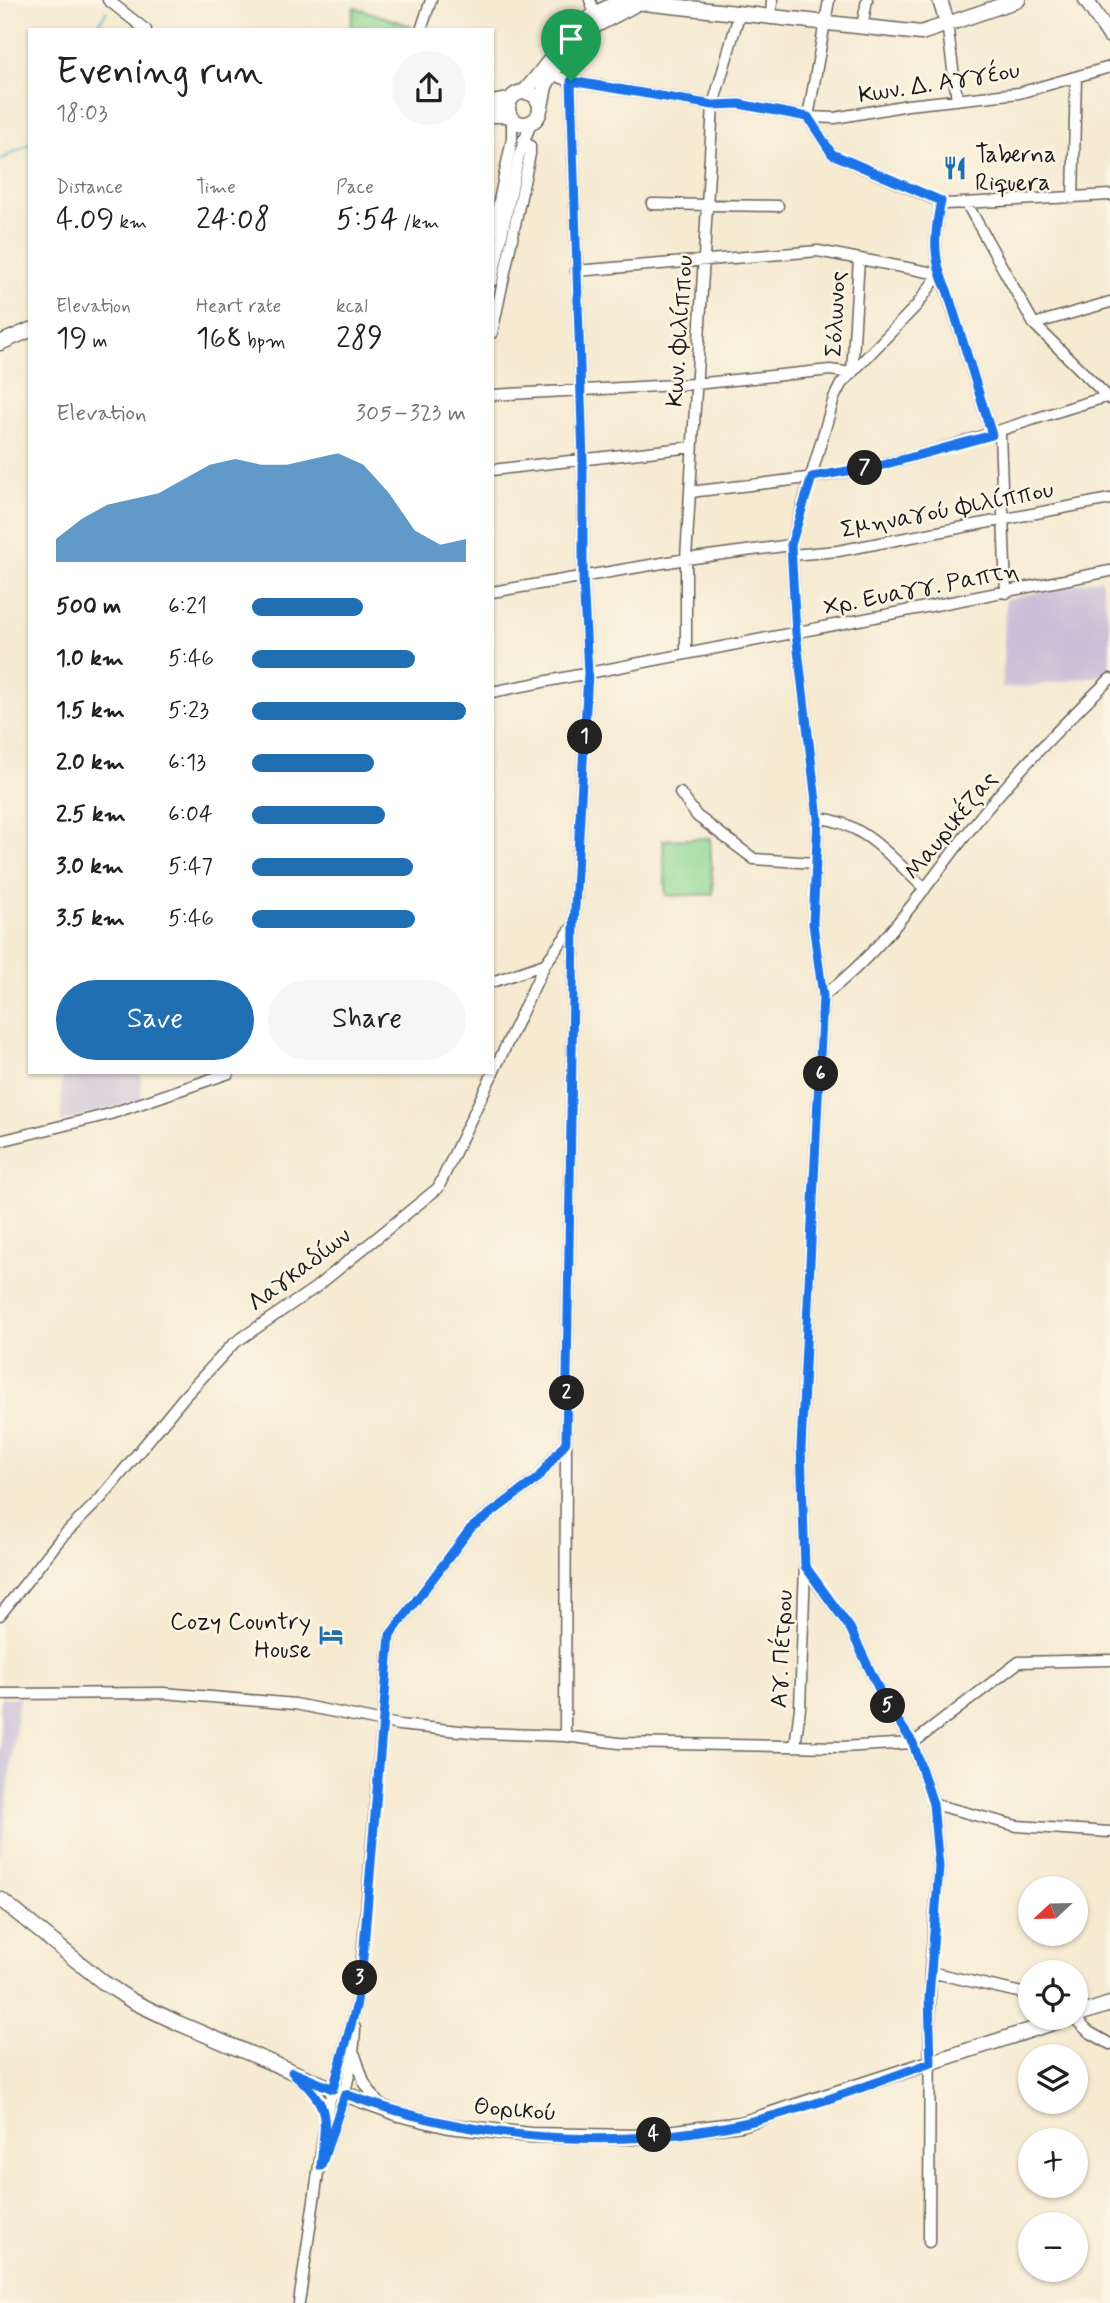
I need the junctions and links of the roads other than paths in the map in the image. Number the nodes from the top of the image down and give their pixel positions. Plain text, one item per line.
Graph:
1 (108, 0) edge
2 (431, 0) edge
3 (772, 0) edge
4 (829, 0) edge
5 (867, 0) edge
6 (940, 0) edge
7 (1018, 0) edge
8 (646, 2) edge
9 (1091, 3) edge
10 (594, 12) edge
11 (739, 15) junction
12 (771, 19) junction
13 (825, 23) junction
14 (947, 23) junction
15 (862, 27) junction
16 (143, 28) edge
17 (422, 28) edge
18 (1110, 36) edge
19 (1110, 68) edge
20 (550, 75) junction
21 (1076, 77) junction
22 (571, 81) junction
23 (525, 91) junction
24 (510, 100) junction
25 (957, 100) junction
26 (494, 103) edge
27 (713, 105) junction
28 (541, 107) junction
29 (494, 115) edge
30 (511, 117) junction
31 (808, 117) junction
32 (531, 123) junction
33 (523, 140) junction
34 (1110, 195) edge
35 (1073, 198) junction
36 (941, 201) junction
37 (709, 203) junction
38 (652, 204) dead end
39 (967, 204) junction
40 (778, 206) dead end
41 (494, 224) edge
42 (859, 259) junction
43 (705, 260) junction
44 (576, 271) junction
45 (494, 272) edge
46 (939, 274) junction
47 (1110, 302) edge
48 (494, 313) edge
49 (1034, 324) junction
50 (28, 331) edge
51 (0, 343) edge
52 (852, 373) junction
53 (695, 384) junction
54 (578, 390) junction
55 (494, 395) edge
56 (1109, 397) edge
57 (996, 434) junction
58 (692, 447) junction
59 (583, 461) junction
60 (494, 470) edge
61 (812, 477) junction
62 (691, 492) junction
63 (1110, 499) edge
64 (1003, 520) junction
65 (791, 550) junction
66 (686, 559) junction
67 (1110, 571) edge
68 (583, 578) junction
69 (494, 592) edge
70 (1006, 593) junction
71 (796, 633) junction
72 (686, 654) junction
73 (588, 673) junction
74 (1110, 679) edge
75 (494, 692) edge
76 (680, 793) dead end
77 (818, 818) junction
78 (815, 863) junction
79 (925, 889) junction
80 (574, 925) junction
81 (545, 964) junction
82 (494, 981) edge
83 (823, 996) junction
84 (494, 1071) edge
85 (226, 1074) edge
86 (492, 1074) edge
87 (0, 1141) edge
88 (566, 1442) junction
89 (805, 1566) junction
90 (0, 1615) edge
91 (1110, 1660) edge
92 (0, 1694) edge
93 (383, 1721) junction
94 (565, 1736) junction
95 (913, 1743) junction
96 (795, 1746) junction
97 (933, 1804) junction
98 (1110, 1832) edge
99 (0, 1899) edge
100 (930, 1972) junction
101 (1018, 1992) edge
102 (1110, 2004) edge
103 (356, 2007) junction
104 (1088, 2012) edge
105 (1032, 2030) edge
106 (1087, 2030) edge
107 (1110, 2044) edge
108 (354, 2053) junction
109 (931, 2063) junction
110 (292, 2072) junction
111 (339, 2092) junction
112 (382, 2108) junction
113 (324, 2132) junction
114 (321, 2166) junction
115 (929, 2242) dead end
116 (299, 2303) edge

1 - 16 street
2 - 17 street
3 - 12 street
4 - 13 street
5 - 15 street
6 - 14 main road
7 - 14 main road
8 - 10 main road
8 - 11 main road
9 - 18 main road
10 - 20 main road
10 - 23 main road
11 - 12 main road
11 - 27 street, Κων. Φιλίππου
12 - 13 main road
13 - 15 main road
13 - 31 street
14 - 15 main road
14 - 25 street
19 - 21 street, Κων. Δ. Αγγέου
20 - 22 street, Κων. Δ. Αγγέου
20 - 28 main road
21 - 25 street, Κων. Δ. Αγγέου
21 - 35 street
22 - 27 street, Κων. Δ. Αγγέου
22 - 44 street
23 - 24 main road
23 - 28 main road
24 - 26 main road
24 - 30 main road
25 - 31 street, Κων. Δ. Αγγέου
27 - 31 street, Κων. Δ. Αγγέου
27 - 37 street, Κων. Φιλίππου
28 - 32 main road
29 - 30 main road
30 - 32 main road
30 - 41 street
31 - 36 street
32 - 33 street
33 - 45 street
33 - 48 street
34 - 35 street
35 - 39 street
36 - 39 street
36 - 46 street
37 - 38 street
37 - 40 street
37 - 43 street, Κων. Φιλίππου
39 - 49 street
42 - 43 street
42 - 46 street
42 - 52 street, Σόλωνος
43 - 44 street
43 - 53 street, Κων. Φιλίππου
44 - 54 street
46 - 52 street
46 - 57 street
47 - 49 street
49 - 56 street
50 - 51 main road
52 - 53 street
52 - 61 street
53 - 54 street
53 - 58 street, Κων. Φιλίππου
54 - 55 street
54 - 59 street
56 - 57 street
57 - 61 street
57 - 64 street
58 - 59 street
58 - 62 street, Κων. Φιλίππου
59 - 60 street
59 - 68 street
61 - 62 street
61 - 65 street
62 - 66 street, Κων. Φιλίππου
63 - 64 street, Σμηναγού Φιλίππου
64 - 65 street, Σμηναγού Φιλίππου
64 - 70 street
65 - 66 street, Σμηναγού Φιλίππου
65 - 71 street, Αγ. Πέτρου
66 - 68 street, Σμηναγού Φιλίππου
66 - 72 street, Κων. Φιλίππου
67 - 70 street, Χρ. Ευαγγ. Ραπτη
68 - 69 street, Σμηναγού Φιλίππου
68 - 73 street
70 - 71 street, Χρ. Ευαγγ. Ραπτη
71 - 72 street, Χρ. Ευαγγ. Ραπτη
71 - 77 street, Αγ. Πέτρου
72 - 73 street, Χρ. Ευαγγ. Ραπτη
73 - 75 street, Χρ. Ευαγγ. Ραπτη
73 - 80 street
74 - 79 street, Μαυρικέζας
76 - 78 street
77 - 78 street, Αγ. Πέτρου
77 - 79 street
78 - 83 street, Αγ. Πέτρου
79 - 83 street, Μαυρικέζας
80 - 81 street, Λαγκαδίων
80 - 88 street
81 - 82 street
81 - 84 street, Λαγκαδίων
83 - 89 street, Αγ. Πέτρου
85 - 87 street
86 - 90 street, Λαγκαδίων
88 - 93 street
88 - 94 street
89 - 95 street
89 - 96 street, Αγ. Πέτρου
91 - 95 street
92 - 93 street
93 - 94 street
93 - 103 street
94 - 96 street
95 - 96 street
95 - 97 street
97 - 98 street
97 - 100 street
99 - 110 main road, Θορικού
100 - 101 street
100 - 109 street
102 - 104 main road
103 - 108 street
103 - 111 street
105 - 109 main road, Θορικού
106 - 107 street
108 - 111 street
108 - 112 street
109 - 112 main road, Θορικού
109 - 115 street
110 - 111 main road, Θορικού
110 - 113 street
111 - 112 main road, Θορικού
111 - 113 street
111 - 114 street
113 - 114 street
114 - 116 street

